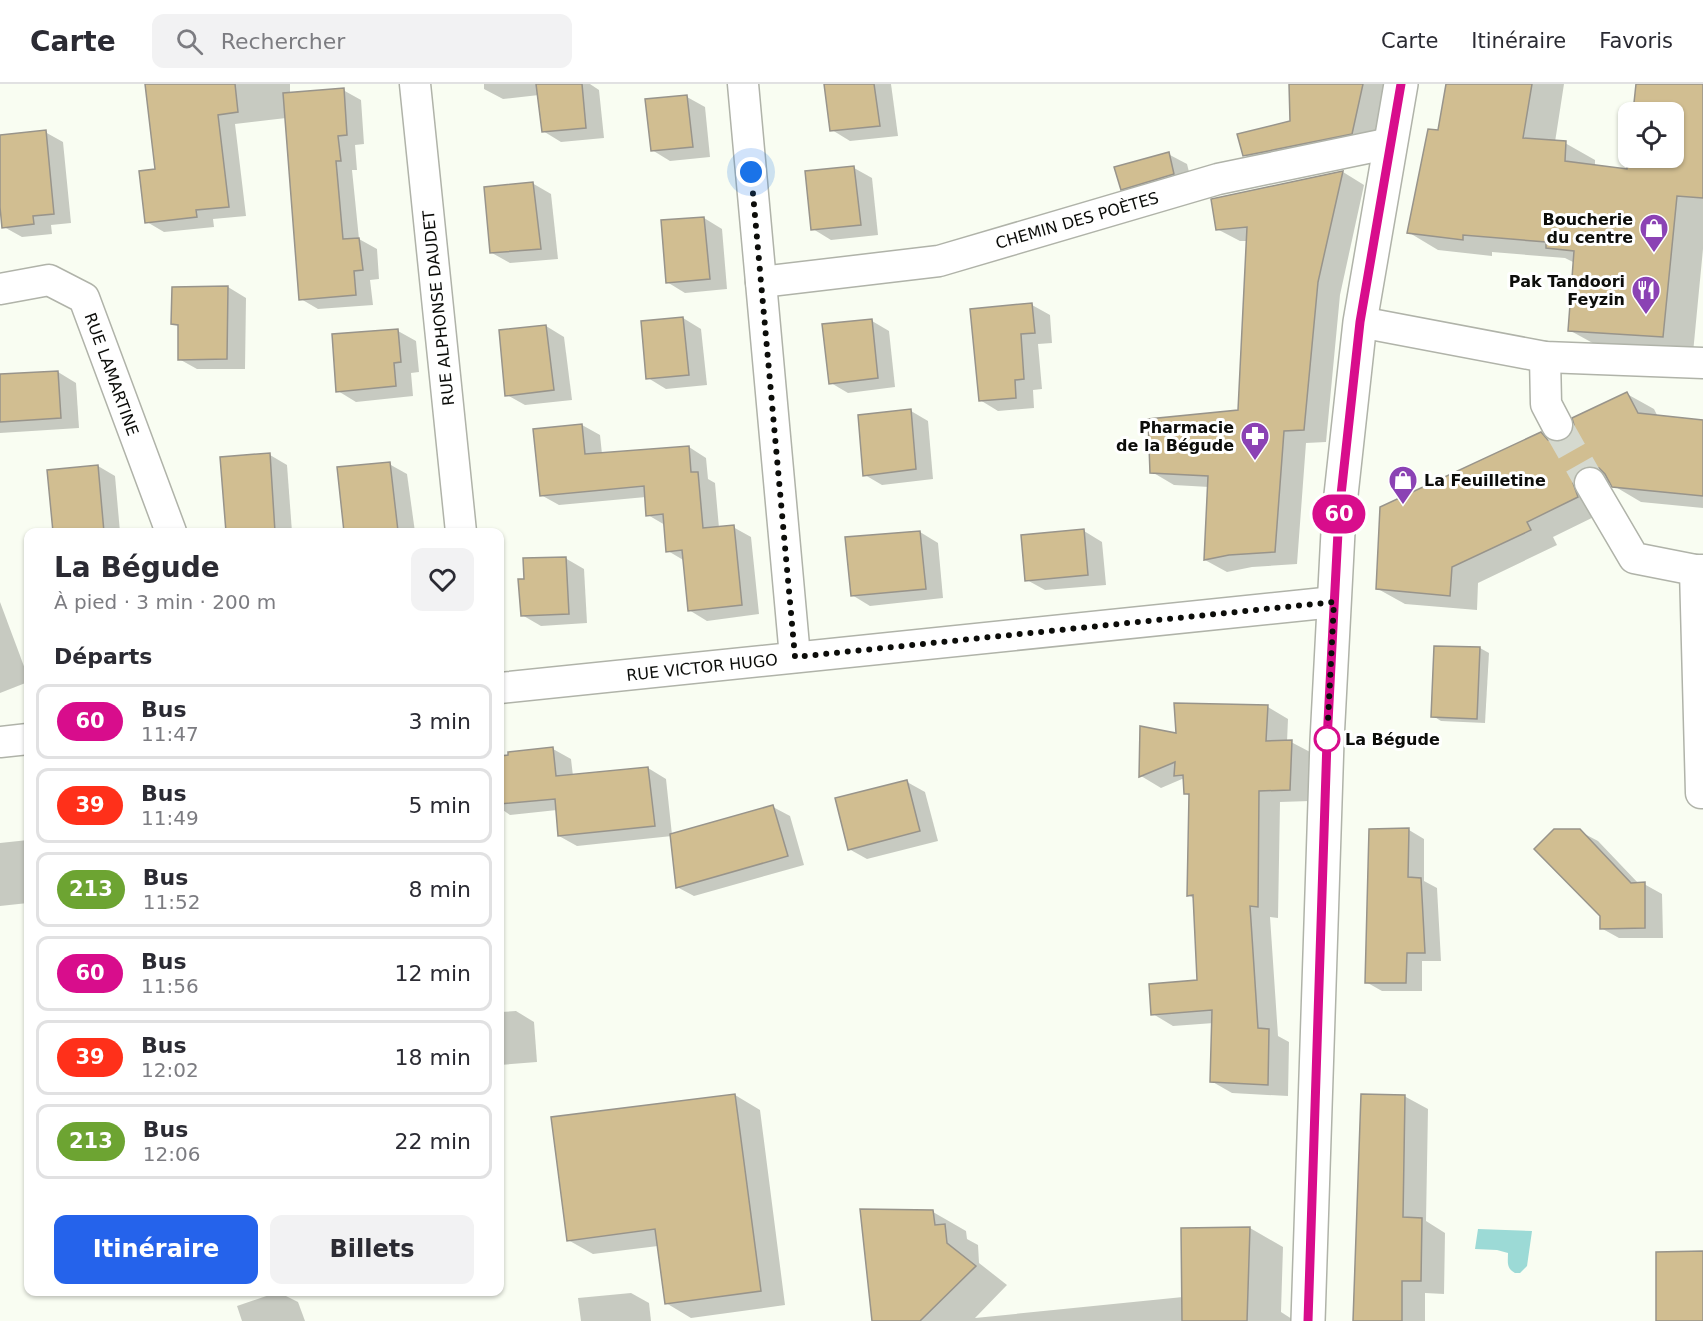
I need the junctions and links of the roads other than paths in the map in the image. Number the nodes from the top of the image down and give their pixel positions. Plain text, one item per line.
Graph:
1 (415, 84) edge
2 (743, 84) edge
3 (1401, 84) edge
4 (1391, 143) junction
5 (761, 282) junction
6 (0, 289) edge
7 (1360, 322) junction
8 (1545, 357) junction
9 (1703, 363) edge
10 (1557, 425) tunnel mouth
11 (1590, 483) tunnel mouth
12 (170, 528) edge
13 (461, 528) edge
14 (1699, 570) edge
15 (1334, 602) junction
16 (795, 657) junction
17 (504, 688) edge
18 (24, 739) edge
19 (0, 742) edge
20 (1701, 793) dead end
21 (1308, 1321) edge

1 - 13 street, RUE ALPHONSE DAUDET
2 - 5 street
3 - 4 main road
4 - 5 street, CHEMIN DES POÈTES
4 - 7 main road
5 - 16 street
6 - 12 street, RUE LAMARTINE
7 - 8 street
7 - 15 main road
8 - 9 street
8 - 10 street
11 - 14 street
14 - 20 street
15 - 16 street, RUE VICTOR HUGO
15 - 21 main road
16 - 17 street, RUE VICTOR HUGO
18 - 19 street

